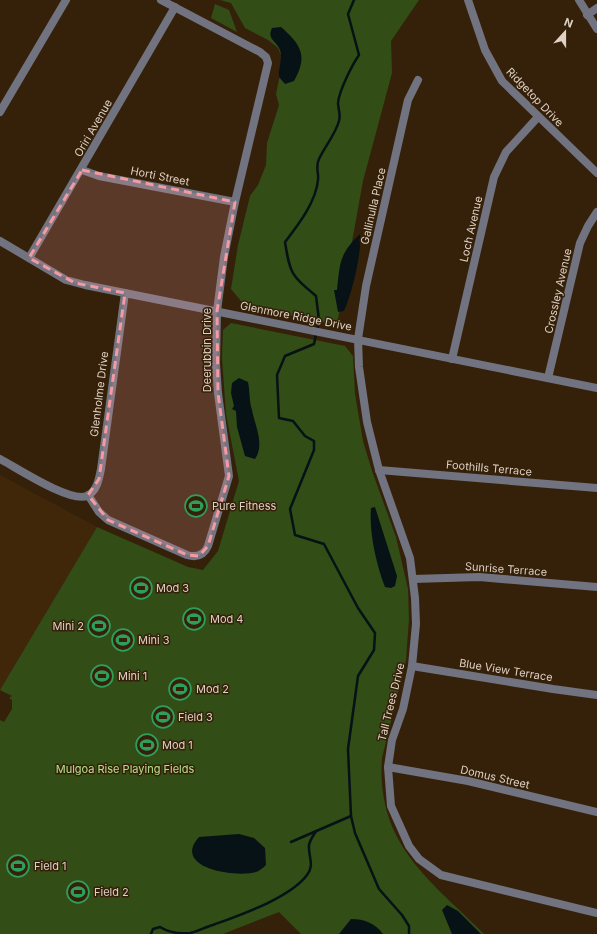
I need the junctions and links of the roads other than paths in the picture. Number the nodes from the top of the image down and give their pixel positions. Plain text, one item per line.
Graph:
1 (66, 0) edge
2 (161, 0) edge
3 (468, 0) edge
4 (579, 0) edge
5 (175, 7) junction
6 (597, 8) edge
7 (587, 15) junction
8 (597, 29) edge
9 (418, 80) dead end
10 (0, 112) edge
11 (538, 117) junction
12 (82, 170) junction
13 (597, 173) edge
14 (235, 202) junction
15 (597, 212) edge
16 (0, 241) edge
17 (29, 258) junction
18 (124, 293) junction
19 (217, 311) junction
20 (358, 339) junction
21 (452, 359) junction
22 (548, 378) junction
23 (597, 388) edge
24 (0, 459) edge
25 (379, 470) junction
26 (597, 488) edge
27 (88, 495) junction
28 (413, 578) junction
29 (597, 587) edge
30 (412, 666) junction
31 (597, 694) edge
32 (388, 767) junction
33 (597, 812) edge
34 (597, 913) edge

1 - 10 street
2 - 5 street, Deerubbin Drive
3 - 11 street, Ridgetop Drive
4 - 7 street
5 - 12 street, Oriri Avenue
5 - 14 street, Deerubbin Drive
6 - 7 street
7 - 8 street
9 - 20 street, Gallinulla Place
11 - 13 street, Ridgetop Drive
11 - 21 street, Loch Avenue
12 - 14 street, Horti Street
12 - 17 street, Oriri Avenue
14 - 19 street, Deerubbin Drive
15 - 22 street, Crossley Avenue
16 - 17 street, Glenmore Ridge Drive
17 - 18 street, Glenmore Ridge Drive
18 - 19 street, Glenmore Ridge Drive
18 - 27 street, Glenholme Drive
19 - 20 street, Glenmore Ridge Drive
19 - 27 street, Deerubbin Drive
20 - 21 street, Glenmore Ridge Drive
20 - 25 street, Tall Trees Drive
21 - 22 street, Glenmore Ridge Drive
22 - 23 street, Glenmore Ridge Drive
24 - 27 street
25 - 26 street, Foothills Terrace
25 - 28 street, Tall Trees Drive
28 - 29 street, Sunrise Terrace
28 - 30 street, Tall Trees Drive
30 - 31 street, Blue View Terrace
30 - 32 street, Tall Trees Drive
32 - 33 street, Domus Street
32 - 34 street, Tall Trees Drive

